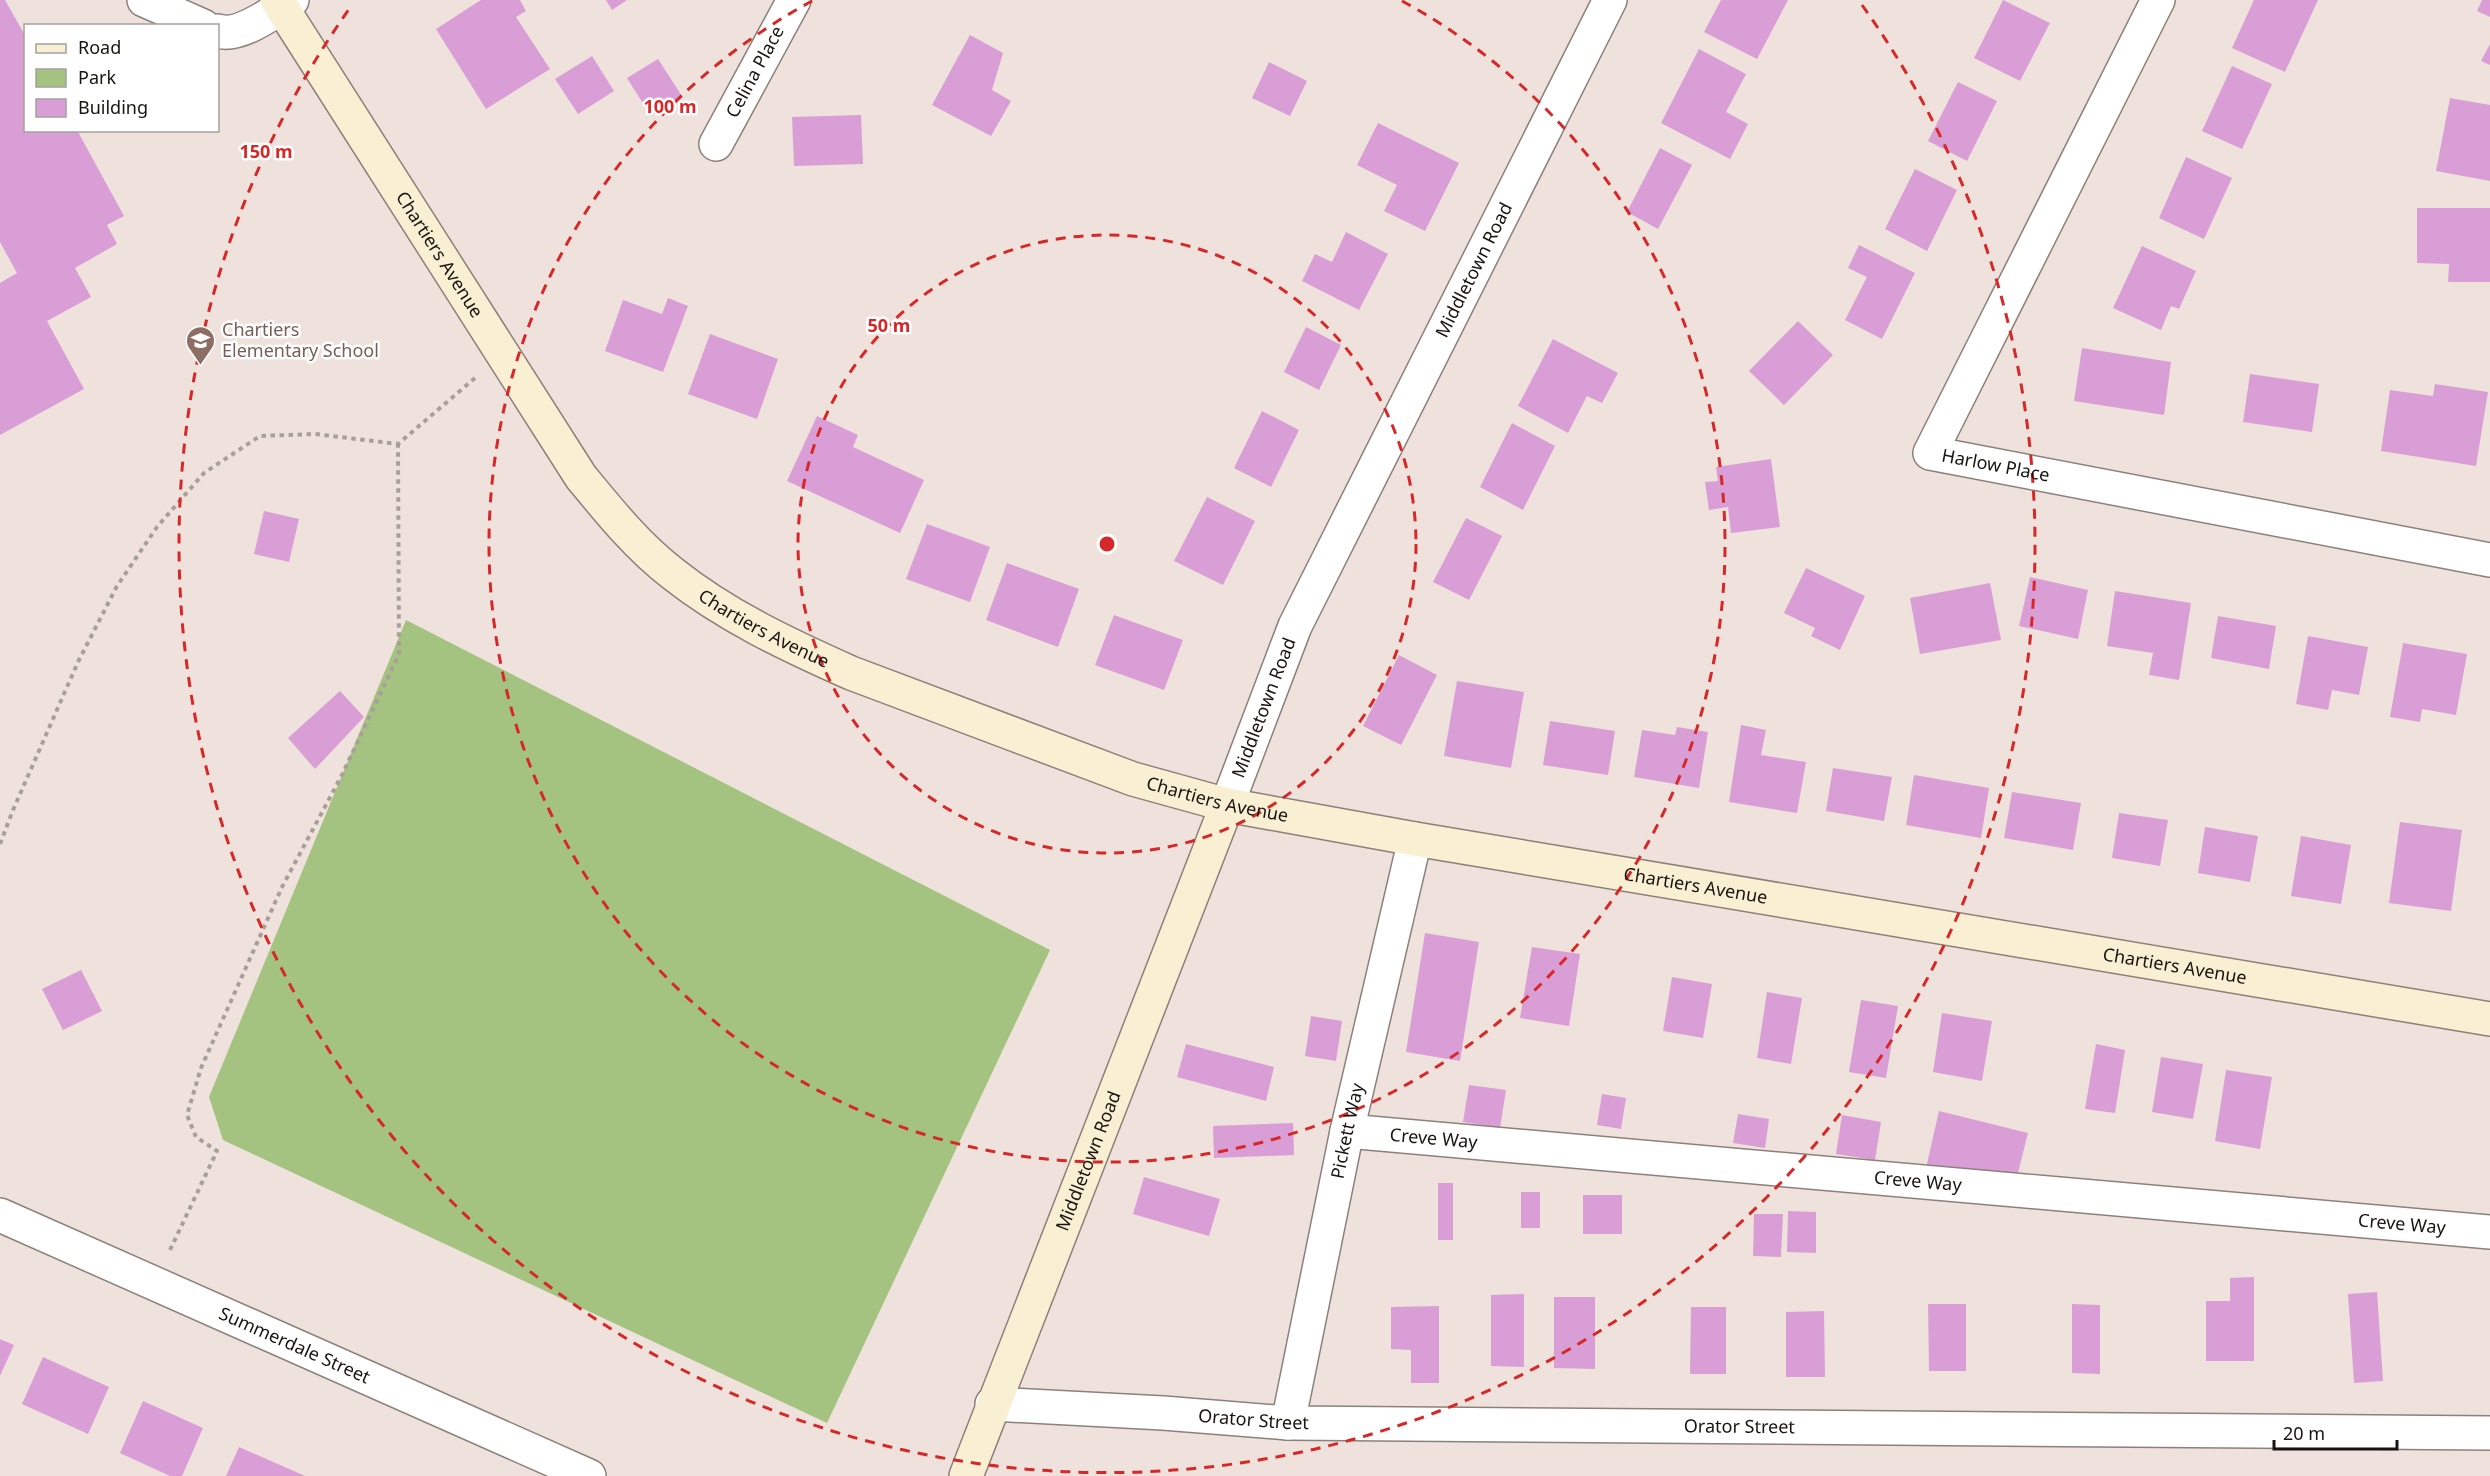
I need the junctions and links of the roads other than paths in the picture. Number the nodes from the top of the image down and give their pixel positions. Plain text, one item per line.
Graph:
1 (144, 0) edge
2 (794, 0) edge
3 (1610, 0) edge
4 (2158, 0) edge
5 (283, 2) edge
6 (198, 24) edge
7 (219, 31) edge
8 (717, 144) dead end
9 (2490, 560) edge
10 (1227, 805) junction
11 (1415, 839) junction
12 (2490, 1019) edge
13 (1347, 1131) junction
14 (0, 1215) edge
15 (2490, 1232) edge
16 (992, 1404) junction
17 (1288, 1423) junction
18 (2490, 1433) edge
19 (589, 1476) edge
20 (966, 1476) edge

1 - 6 street
2 - 8 street, Celina Place
3 - 10 street, Middletown Road
4 - 9 street, Harlow Place
5 - 7 street
5 - 10 street, Chartiers Avenue
10 - 11 street, Chartiers Avenue
10 - 16 street, Middletown Road
11 - 12 street, Chartiers Avenue
11 - 13 street, Pickett Way
13 - 15 street, Creve Way
13 - 17 street, Pickett Way
14 - 19 street, Summerdale Street
16 - 17 street, Orator Street
16 - 20 street, Middletown Road
17 - 18 street, Orator Street

